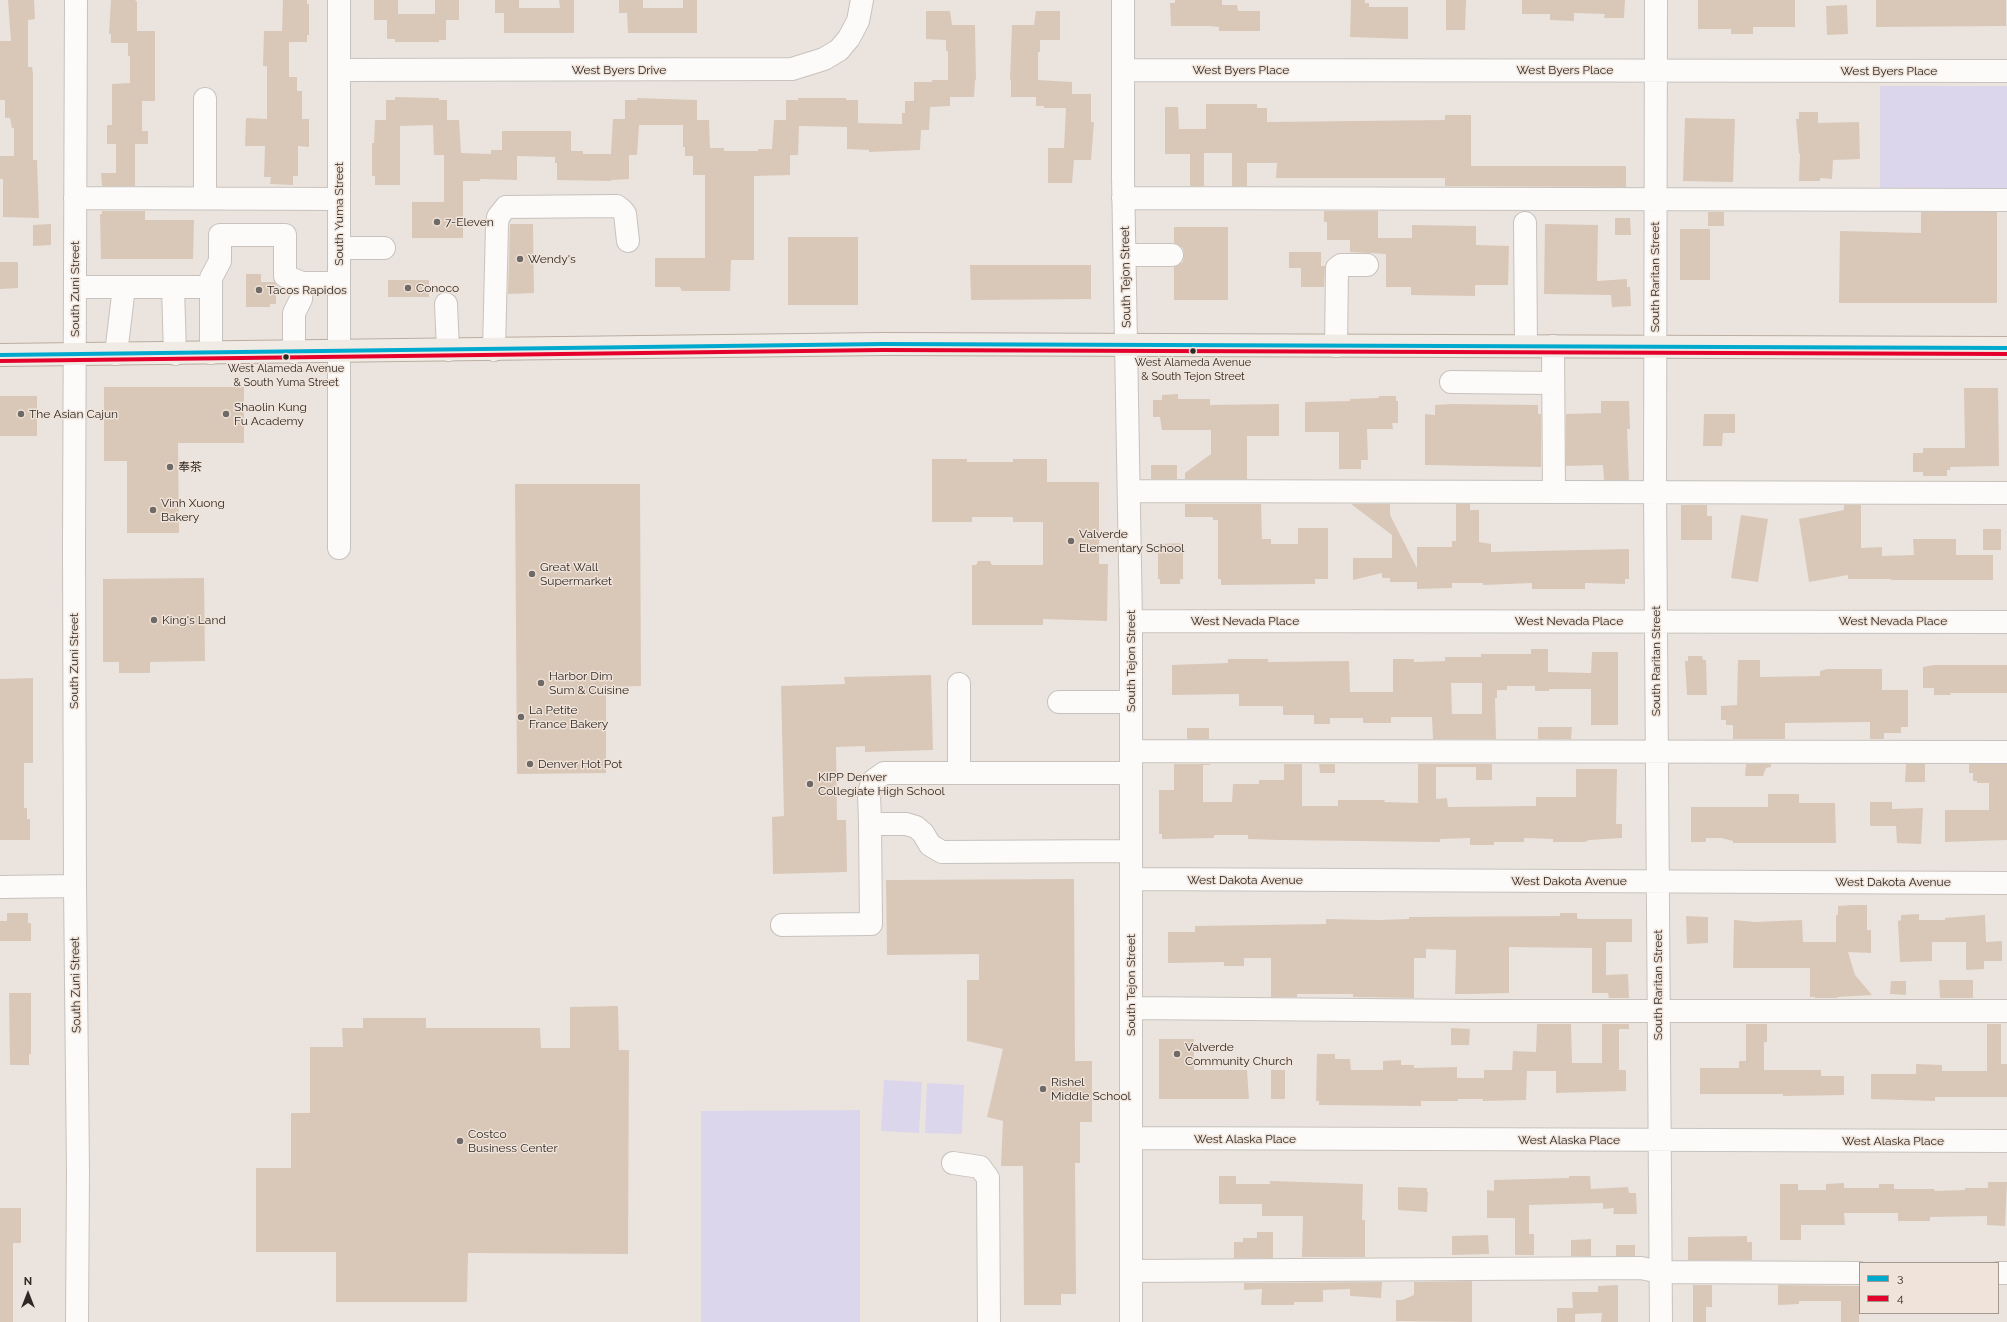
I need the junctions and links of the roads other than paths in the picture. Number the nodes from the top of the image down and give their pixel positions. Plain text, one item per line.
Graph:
1 (76, 0) edge
2 (339, 0) edge
3 (862, 0) edge
4 (1123, 0) edge
5 (1656, 0) edge
6 (339, 70) junction
7 (1123, 70) junction
8 (1656, 70) junction
9 (2007, 71) edge
10 (205, 99) dead end
11 (75, 198) junction
12 (205, 198) junction
13 (339, 198) junction
14 (1123, 198) junction
15 (1656, 200) junction
16 (2007, 200) edge
17 (1525, 224) dead end
18 (628, 241) dead end
19 (339, 248) junction
20 (384, 248) dead end
21 (1125, 255) junction
22 (1172, 255) dead end
23 (1367, 265) dead end
24 (302, 283) junction
25 (340, 283) junction
26 (75, 287) junction
27 (124, 287) junction
28 (173, 287) junction
29 (211, 287) junction
30 (446, 304) dead end
31 (1127, 346) junction
32 (1336, 346) junction
33 (1526, 346) junction
34 (1553, 346) junction
35 (1655, 347) junction
36 (2007, 348) edge
37 (448, 350) junction
38 (494, 350) junction
39 (294, 352) junction
40 (340, 352) junction
41 (211, 353) junction
42 (116, 354) junction
43 (175, 354) junction
44 (0, 355) edge
45 (74, 355) junction
46 (1451, 382) dead end
47 (1553, 382) junction
48 (1129, 491) junction
49 (1554, 492) junction
50 (1655, 492) junction
51 (2007, 493) edge
52 (340, 548) dead end
53 (1131, 620) junction
54 (1656, 621) junction
55 (2007, 622) edge
56 (959, 684) dead end
57 (1059, 702) dead end
58 (1131, 702) junction
59 (1131, 751) junction
60 (1656, 751) junction
61 (2007, 752) edge
62 (959, 773) junction
63 (1131, 773) junction
64 (870, 824) junction
65 (1132, 851) junction
66 (1132, 879) junction
67 (1658, 882) junction
68 (2007, 882) edge
69 (0, 886) edge
70 (75, 886) junction
71 (782, 925) dead end
72 (1131, 1008) junction
73 (1658, 1011) junction
74 (2007, 1011) edge
75 (1131, 1138) junction
76 (1659, 1141) junction
77 (2007, 1141) edge
78 (953, 1163) dead end
79 (1131, 1271) junction
80 (1660, 1272) junction
81 (1859, 1273) edge
82 (77, 1322) edge
83 (989, 1322) edge
84 (1131, 1322) edge
85 (1661, 1322) edge

1 - 11 street, South Zuni Street
2 - 6 street, South Yuma Street
3 - 6 street, West Byers Drive
4 - 7 street, South Tejon Street
5 - 8 street, South Raritan Street
6 - 13 street, South Yuma Street
7 - 8 street, West Byers Place
7 - 14 street, South Tejon Street
8 - 9 street, West Byers Place
8 - 15 street, South Raritan Street
10 - 12 street
11 - 12 street
11 - 26 street, South Zuni Street
12 - 13 street
13 - 19 street, South Yuma Street
14 - 15 street
14 - 21 street, South Tejon Street
15 - 16 street
15 - 35 street, South Raritan Street
17 - 33 street
18 - 38 street
19 - 20 street
19 - 25 street, South Yuma Street
21 - 22 street
21 - 31 street, South Tejon Street
23 - 32 street
24 - 25 street
24 - 29 street
24 - 39 street
25 - 40 street, South Yuma Street
26 - 27 street
26 - 45 street, South Zuni Street
27 - 28 street
27 - 42 street
28 - 29 street
28 - 43 street
29 - 41 street
30 - 37 street
31 - 32 main road
31 - 38 main road
31 - 48 street, South Tejon Street
32 - 33 main road
33 - 34 main road
34 - 35 main road
34 - 47 street
35 - 36 main road
35 - 50 street, South Raritan Street
37 - 38 main road
37 - 40 main road
39 - 40 main road
39 - 41 main road
40 - 52 street, South Yuma Street
41 - 43 main road
42 - 43 main road
42 - 45 main road
44 - 45 main road
45 - 70 street, South Zuni Street
46 - 47 street
47 - 49 street
48 - 49 street
48 - 53 street, South Tejon Street
49 - 50 street
50 - 51 street
50 - 54 street, South Raritan Street
53 - 54 street, West Nevada Place
53 - 58 street, South Tejon Street
54 - 55 street, West Nevada Place
54 - 60 street, South Raritan Street
56 - 62 street
57 - 58 street
58 - 59 street, South Tejon Street
59 - 60 street
59 - 63 street, South Tejon Street
60 - 61 street
60 - 67 street, South Raritan Street
62 - 63 street
62 - 64 street
63 - 65 street, South Tejon Street
64 - 65 street
64 - 71 street
65 - 66 street, South Tejon Street
66 - 67 street, West Dakota Avenue
66 - 72 street, South Tejon Street
67 - 68 street, West Dakota Avenue
67 - 73 street, South Raritan Street
69 - 70 street
70 - 82 street, South Zuni Street
72 - 73 street
72 - 75 street, South Tejon Street
73 - 74 street
73 - 76 street, South Raritan Street
75 - 76 street, West Alaska Place
75 - 79 street, South Tejon Street
76 - 77 street, West Alaska Place
76 - 80 street, South Raritan Street
78 - 83 street
79 - 80 street
79 - 84 street, South Tejon Street
80 - 81 street
80 - 85 street, South Raritan Street

